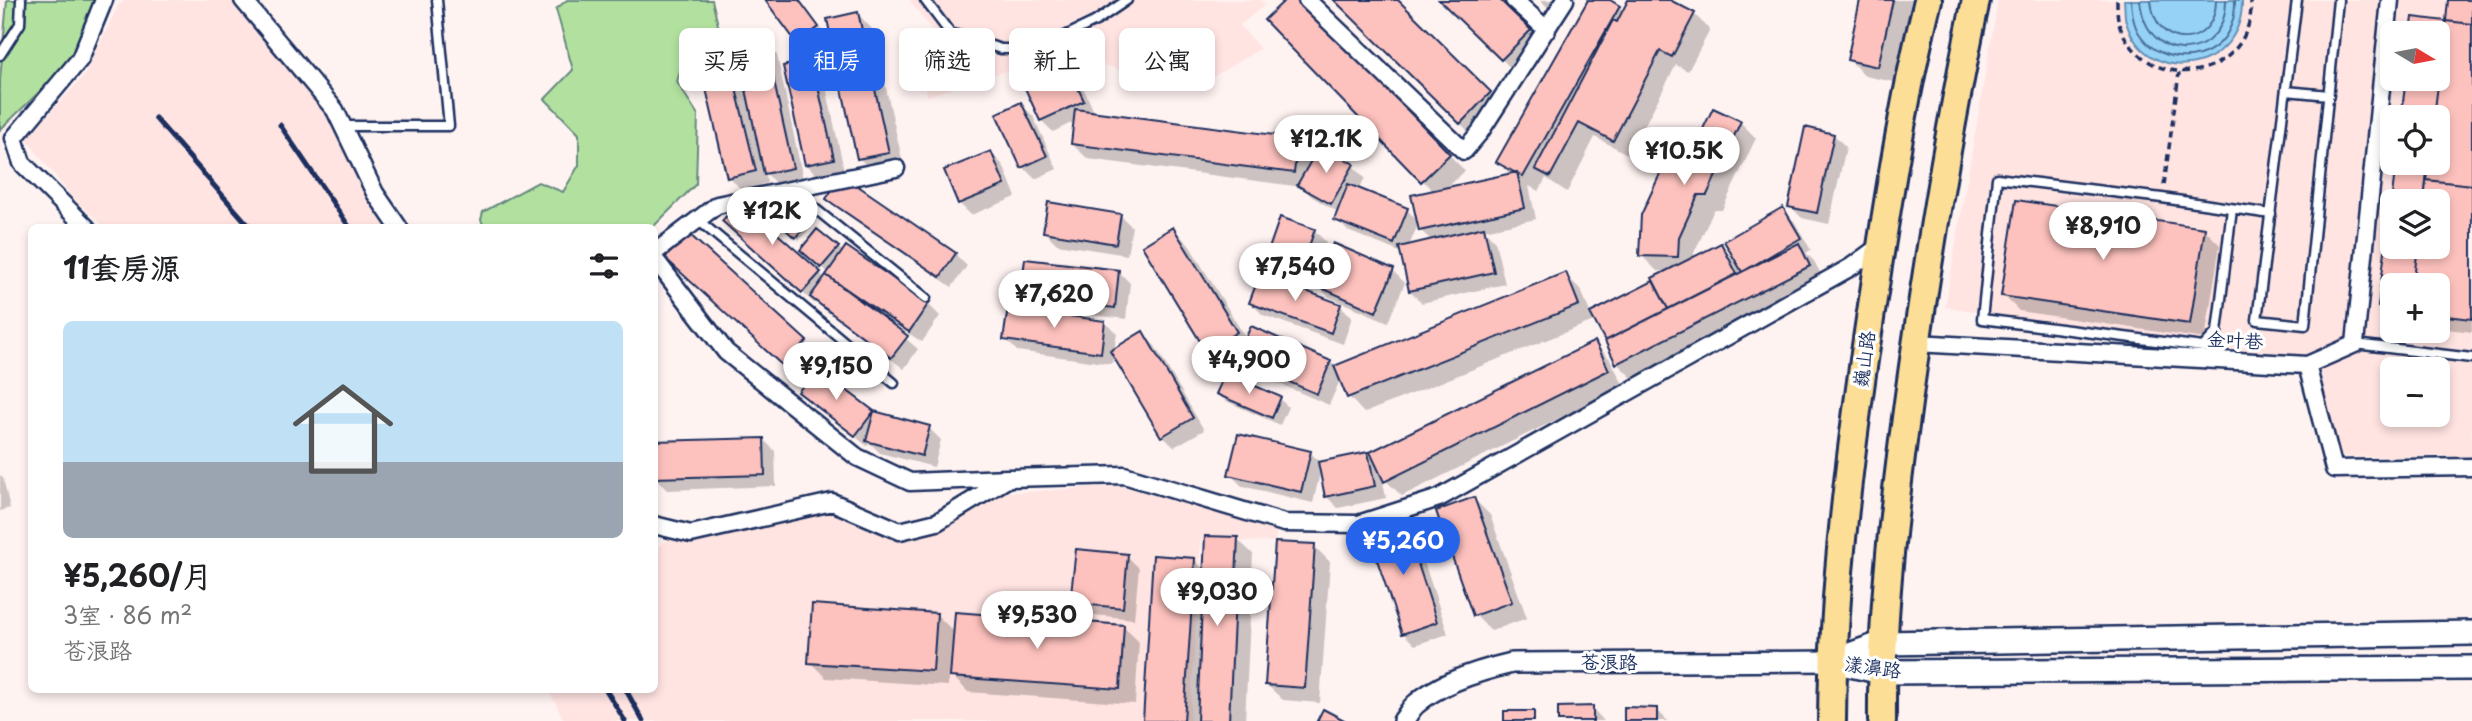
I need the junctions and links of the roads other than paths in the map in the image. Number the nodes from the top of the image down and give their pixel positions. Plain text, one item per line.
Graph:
1 (21, 0) edge
2 (104, 0) edge
3 (243, 0) edge
4 (437, 0) edge
5 (925, 0) edge
6 (1127, 0) edge
7 (1307, 0) edge
8 (1514, 0) edge
9 (1565, 0) edge
10 (1928, 0) edge
11 (1976, 0) edge
12 (2297, 0) edge
13 (2338, 0) edge
14 (2390, 0) edge
15 (1547, 30) junction
16 (0, 55) edge
17 (2286, 91) junction
18 (2329, 95) junction
19 (343, 126) junction
20 (896, 168) dead end
21 (792, 190) junction
22 (2232, 209) junction
23 (2271, 214) junction
24 (698, 220) junction
25 (83, 224) edge
26 (396, 224) edge
27 (1881, 245) junction
28 (658, 253) edge
29 (658, 261) edge
30 (926, 298) dead end
31 (1916, 343) junction
32 (2355, 344) junction
33 (2472, 358) edge
34 (2307, 365) junction
35 (894, 383) dead end
36 (2472, 467) edge
37 (1009, 478) junction
38 (658, 527) edge
39 (2472, 633) edge
40 (1883, 643) junction
41 (1833, 661) junction
42 (2472, 668) edge
43 (1882, 673) junction
44 (1403, 721) edge
45 (1832, 721) edge
46 (1882, 721) edge

1 - 16 lane
2 - 25 street
3 - 19 street
4 - 19 lane
5 - 6 lane
7 - 15 street
8 - 15 street
9 - 15 street
10 - 27 highway, 巍山路
11 - 31 highway
12 - 17 lane
13 - 18 lane
14 - 32 street
17 - 18 lane
17 - 23 lane
18 - 23 lane
19 - 26 street
20 - 21 street
21 - 24 street
21 - 30 lane
22 - 22 lane
22 - 23 lane
24 - 28 street
24 - 35 lane
27 - 37 street
27 - 41 highway, 巍山路
29 - 37 street
31 - 34 street, 金叶巷
31 - 40 highway
32 - 33 lane
32 - 34 street
34 - 36 street
37 - 38 street
39 - 40 main road, 漾濞路
40 - 41 main road, 漾濞路
40 - 43 highway
41 - 43 main road, 漾濞路
41 - 44 street, 苍浪路
41 - 45 highway, 巍山路
42 - 43 main road, 漾濞路
43 - 46 highway

